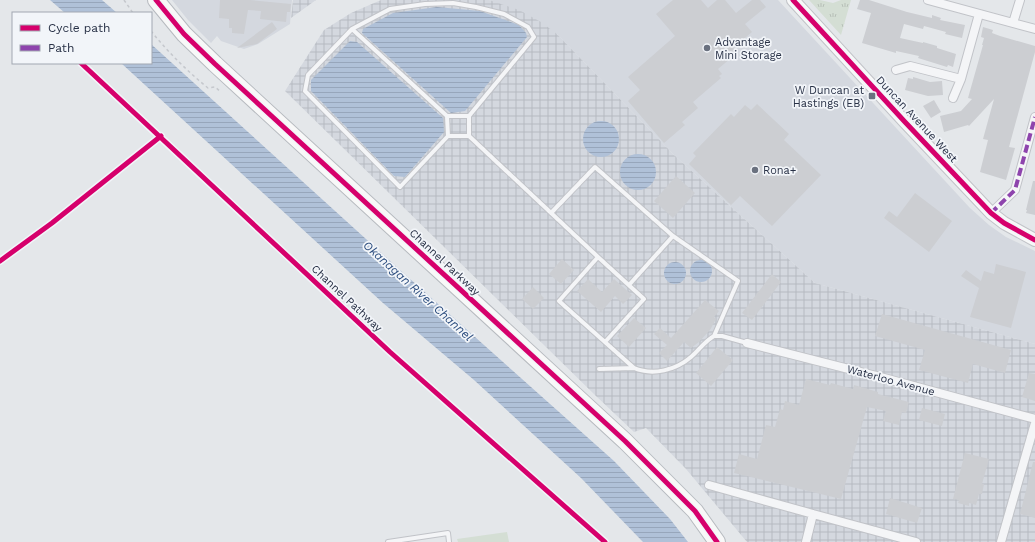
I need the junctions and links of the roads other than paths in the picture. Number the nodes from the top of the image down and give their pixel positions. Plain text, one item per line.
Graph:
1 (156, 0) edge
2 (793, 0) edge
3 (928, 0) edge
4 (1020, 0) edge
5 (979, 14) junction
6 (1013, 23) junction
7 (352, 29) junction
8 (1035, 29) edge
9 (896, 70) dead end
10 (960, 80) junction
11 (953, 98) dead end
12 (448, 116) junction
13 (469, 116) junction
14 (1035, 117) edge
15 (448, 136) junction
16 (469, 136) junction
17 (551, 213) junction
18 (991, 213) junction
19 (673, 236) junction
20 (1035, 240) edge
21 (598, 257) junction
22 (629, 284) junction
23 (714, 336) junction
24 (605, 342) junction
25 (747, 343) joint
26 (634, 368) junction
27 (599, 369) dead end
28 (1035, 419) edge
29 (1035, 423) edge
30 (709, 485) dead end
31 (814, 514) junction
32 (388, 542) edge
33 (449, 542) edge
34 (718, 542) edge
35 (806, 542) edge
36 (916, 542) edge
37 (1001, 542) edge

1 - 34 highway, Channel Parkway
2 - 18 street, Duncan Avenue West
3 - 5 street
4 - 6 street
5 - 6 street
5 - 10 street
6 - 8 street
7 - 12 lane
7 - 13 lane
7 - 15 lane
9 - 10 street
10 - 11 street
12 - 13 lane
12 - 15 lane
13 - 16 lane
14 - 18 street
15 - 16 lane
16 - 17 lane
17 - 19 lane
17 - 21 lane
18 - 20 street, Duncan Avenue West
19 - 22 lane
19 - 23 lane
21 - 22 lane
21 - 24 lane
22 - 24 lane
23 - 25 lane
23 - 26 lane
24 - 26 lane
25 - 28 street, Waterloo Avenue
26 - 27 lane
29 - 37 street
30 - 31 street
31 - 35 street
31 - 36 street
32 - 33 lane

